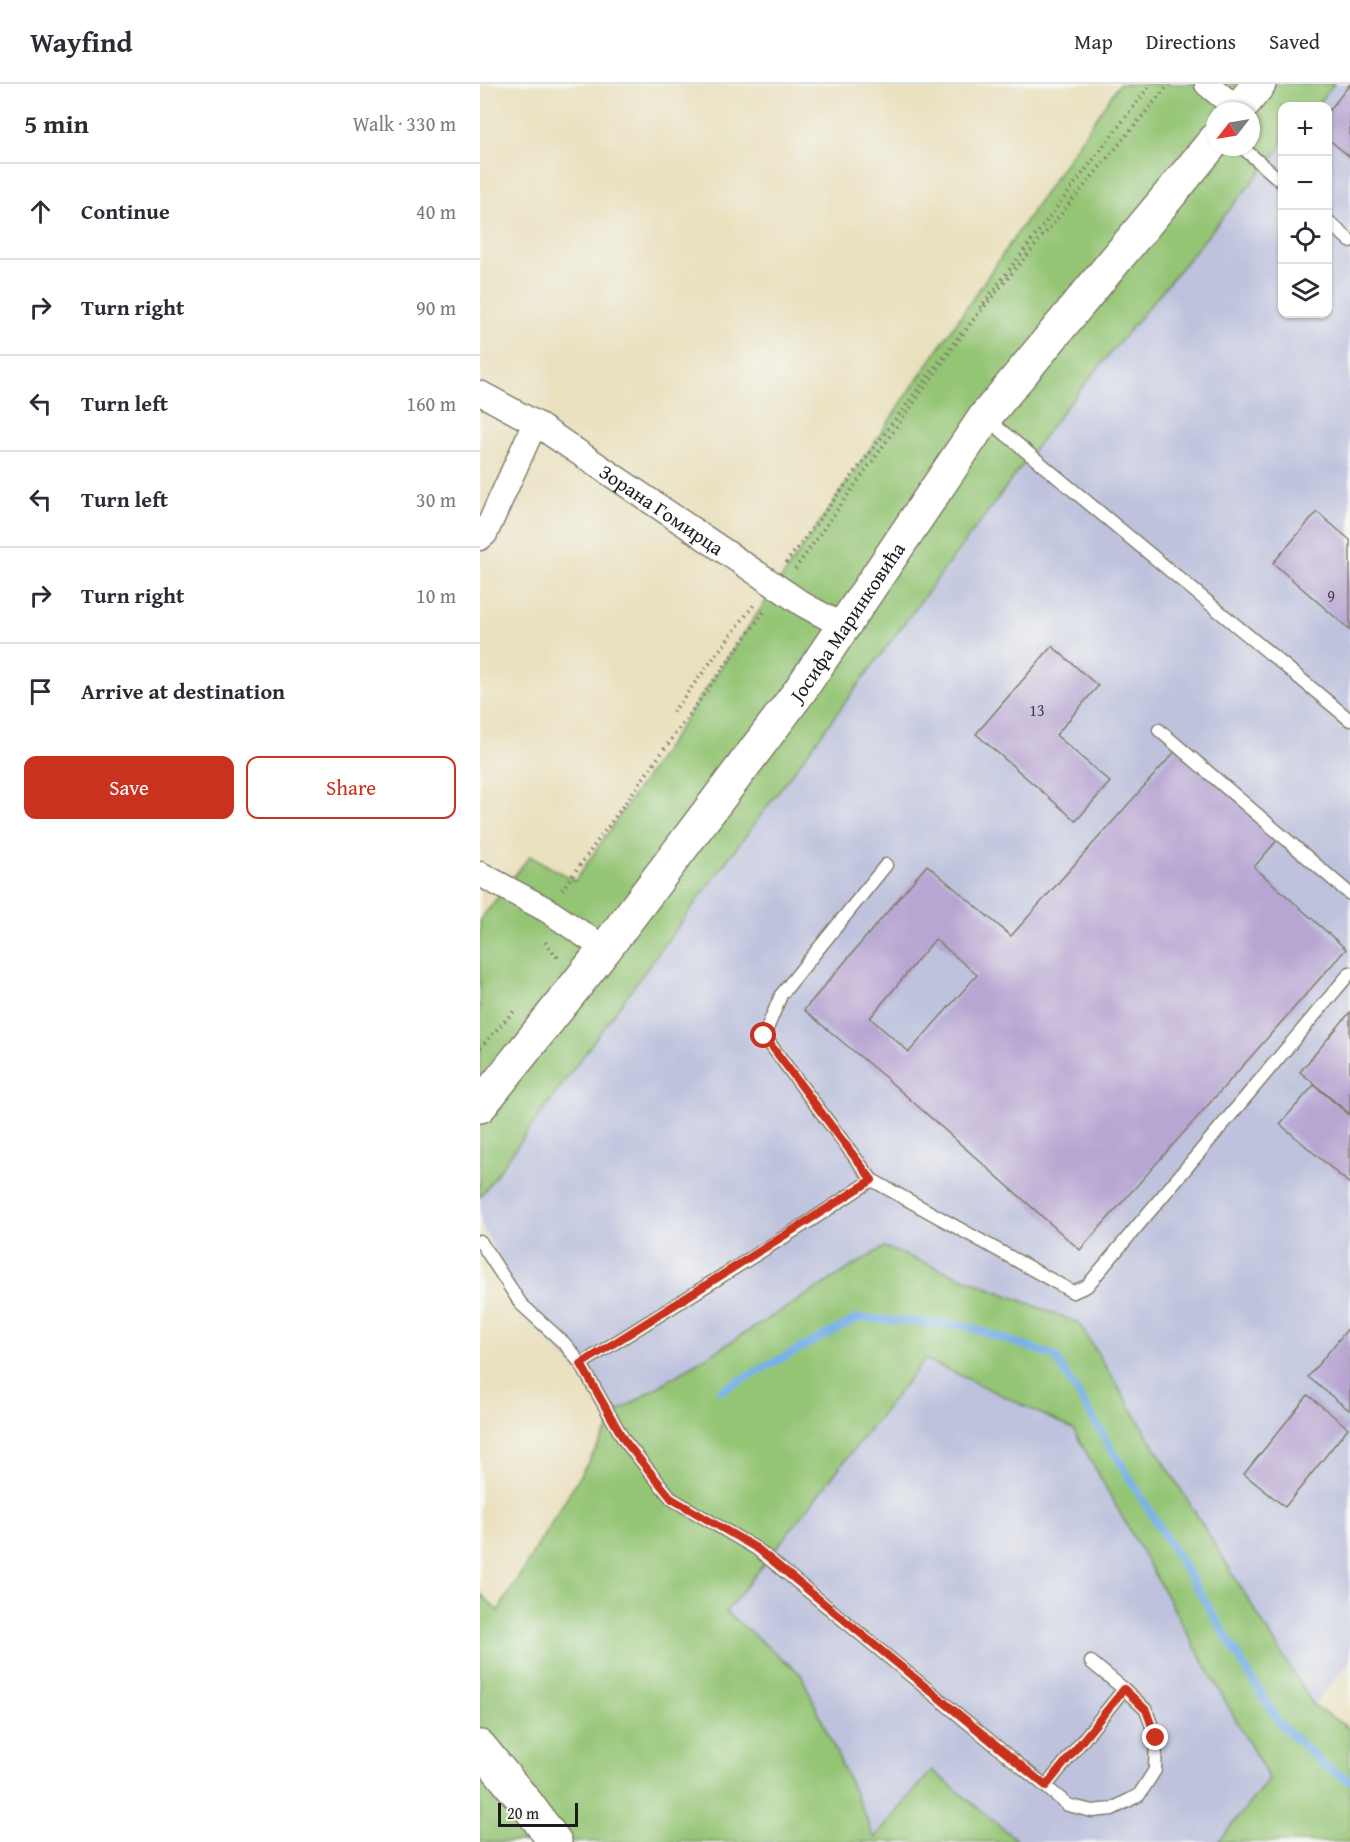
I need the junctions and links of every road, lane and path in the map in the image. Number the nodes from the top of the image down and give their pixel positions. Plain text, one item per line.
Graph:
1 (1151, 84) edge
2 (1169, 84) edge
3 (1207, 84) edge
4 (1259, 84) edge
5 (1227, 102) edge
6 (1244, 102) edge
7 (1206, 151) edge
8 (1252, 156) edge
9 (1278, 178) edge
10 (1332, 225) edge
11 (1350, 241) edge
12 (480, 393) edge
13 (985, 417) junction
14 (535, 423) junction
15 (480, 538) edge
16 (776, 585) junction
17 (843, 626) junction
18 (673, 712) dead end
19 (1350, 720) edge
20 (1159, 730) dead end
21 (886, 866) dead end
22 (480, 874) edge
23 (1350, 894) edge
24 (547, 910) junction
25 (605, 949) junction
26 (555, 968) dead end
27 (1350, 973) edge
28 (517, 1008) dead end
29 (480, 1048) edge
30 (480, 1106) edge
31 (872, 1180) junction
32 (480, 1241) edge
33 (581, 1364) junction
34 (1091, 1662) dead end
35 (1124, 1689) junction
36 (480, 1747) edge
37 (1046, 1786) junction
38 (555, 1842) edge

1 - 16 path
2 - 16 path
3 - 5 street
4 - 6 street
7 - 13 street, Јосифа Маринковића
8 - 9 lane
10 - 11 lane
12 - 14 street, Зорана Гомирца
13 - 17 street, Јосифа Маринковића
13 - 19 lane
14 - 15 street
14 - 16 street, Зорана Гомирца
16 - 17 street, Зорана Гомирца
16 - 18 path
16 - 24 path
17 - 25 street, Јосифа Маринковића
20 - 23 lane
21 - 31 lane
22 - 24 street
24 - 25 street
24 - 26 path
25 - 30 street, Јосифа Маринковића
27 - 31 lane
28 - 29 path
31 - 33 lane
32 - 33 lane
33 - 37 lane
34 - 35 lane
35 - 37 lane
35 - 37 lane
36 - 38 street

